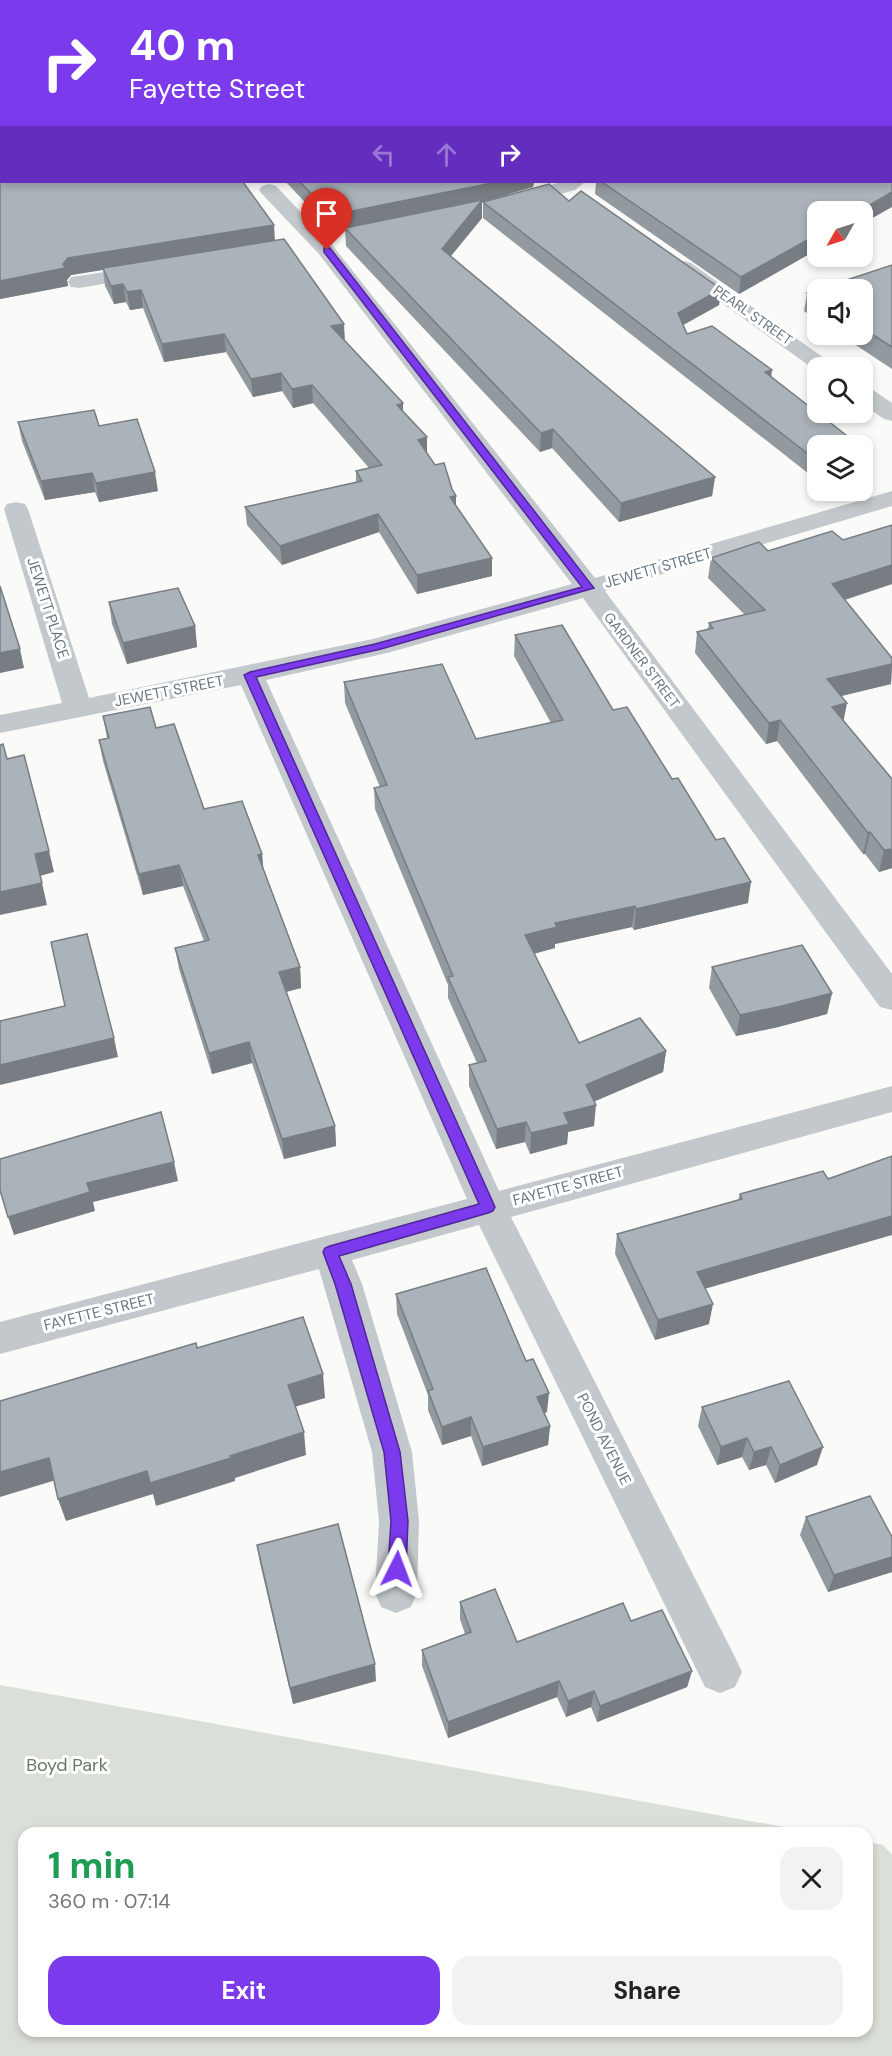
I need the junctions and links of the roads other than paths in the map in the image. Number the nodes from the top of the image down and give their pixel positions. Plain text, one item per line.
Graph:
1 (572, 186) edge
2 (269, 190) dead end
3 (495, 206) edge
4 (667, 255) edge
5 (169, 268) edge
6 (79, 282) dead end
7 (811, 357) edge
8 (873, 401) edge
9 (892, 414) edge
10 (892, 498) edge
11 (16, 508) dead end
12 (588, 588) junction
13 (250, 675) junction
14 (78, 708) junction
15 (0, 724) edge
16 (892, 998) edge
17 (892, 1099) edge
18 (488, 1207) junction
19 (330, 1252) junction
20 (0, 1338) edge
21 (396, 1593) dead end
22 (720, 1672) dead end

1 - 3 street
2 - 12 street, GARDNER STREET
4 - 7 street, PEARL STREET
5 - 6 street
8 - 9 street
10 - 12 street, JEWETT STREET
11 - 14 street, JEWETT PLACE
12 - 13 street, JEWETT STREET
12 - 16 street, GARDNER STREET
13 - 14 street, JEWETT STREET
13 - 18 street, POND AVENUE
14 - 15 street, JEWETT STREET
17 - 18 street, FAYETTE STREET
18 - 19 street, FAYETTE STREET
18 - 22 street, POND AVENUE
19 - 20 street, FAYETTE STREET
19 - 21 street

